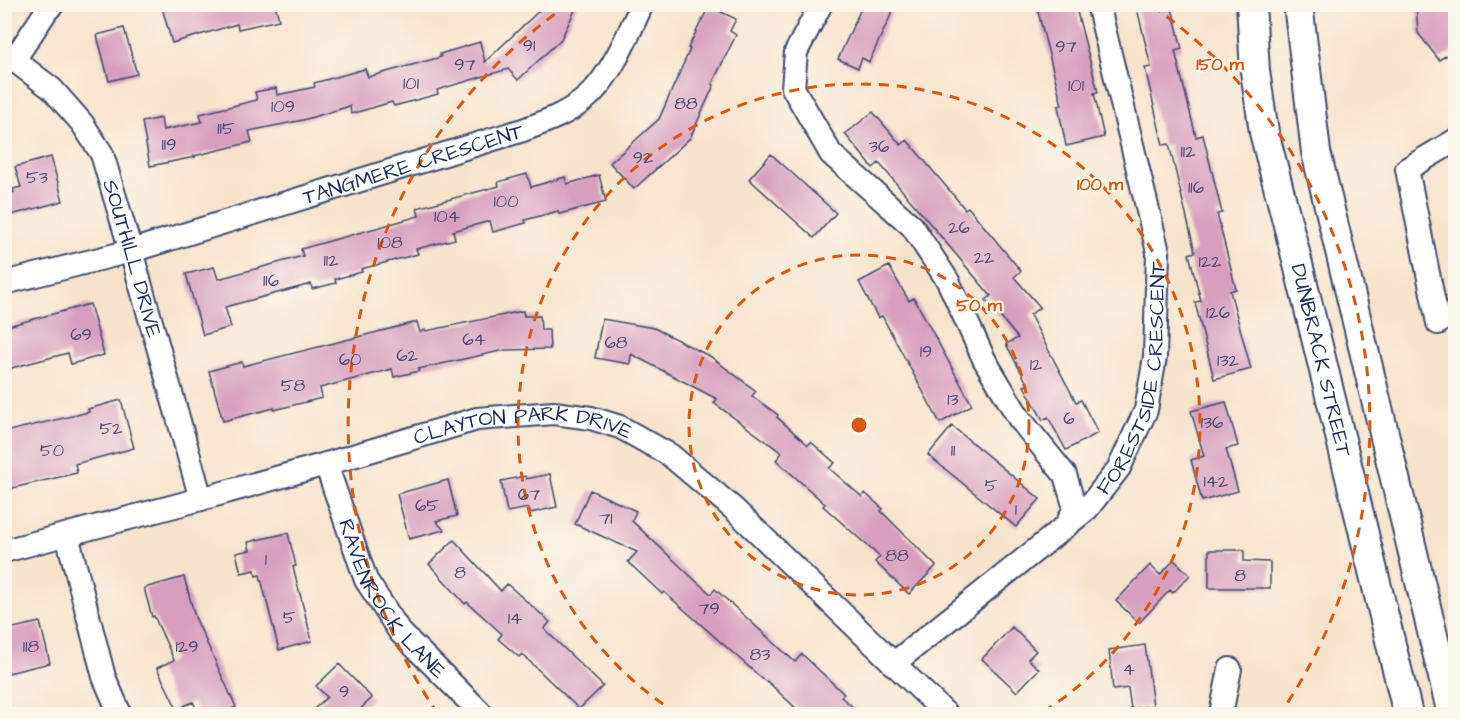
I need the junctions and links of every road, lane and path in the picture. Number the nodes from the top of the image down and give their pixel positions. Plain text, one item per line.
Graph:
1 (53, 4) edge
2 (642, 4) edge
3 (820, 4) edge
4 (1098, 4) edge
5 (1251, 4) edge
6 (1298, 4) edge
7 (9, 57) edge
8 (1455, 140) edge
9 (131, 251) junction
10 (4, 283) edge
11 (1438, 323) dead end
12 (326, 464) junction
13 (201, 499) junction
14 (1066, 526) junction
15 (67, 535) junction
16 (4, 550) edge
17 (893, 664) junction
18 (1230, 669) dead end
19 (120, 714) edge
20 (482, 714) edge
21 (946, 714) edge
22 (1221, 714) edge
23 (1408, 714) edge
24 (1452, 714) edge

1 - 7 street
2 - 9 street, TANGMERE CRESCENT
3 - 14 street, FORESTSIDE CRESCENT
4 - 14 street, FORESTSIDE CRESCENT
5 - 23 main road, DUNBRACK STREET
6 - 24 main road, DUNBRACK STREET
7 - 9 street, SOUTHILL DRIVE
8 - 11 street
9 - 10 street, TANGMERE CRESCENT
9 - 13 street, SOUTHILL DRIVE
12 - 13 street, CLAYTON PARK DRIVE
12 - 17 street, CLAYTON PARK DRIVE
12 - 20 street, RAVENROCK LANE
13 - 15 street, CLAYTON PARK DRIVE
14 - 17 street, FORESTSIDE CRESCENT
15 - 16 street, CLAYTON PARK DRIVE
15 - 19 street
17 - 21 street, CLAYTON PARK DRIVE
18 - 22 street

